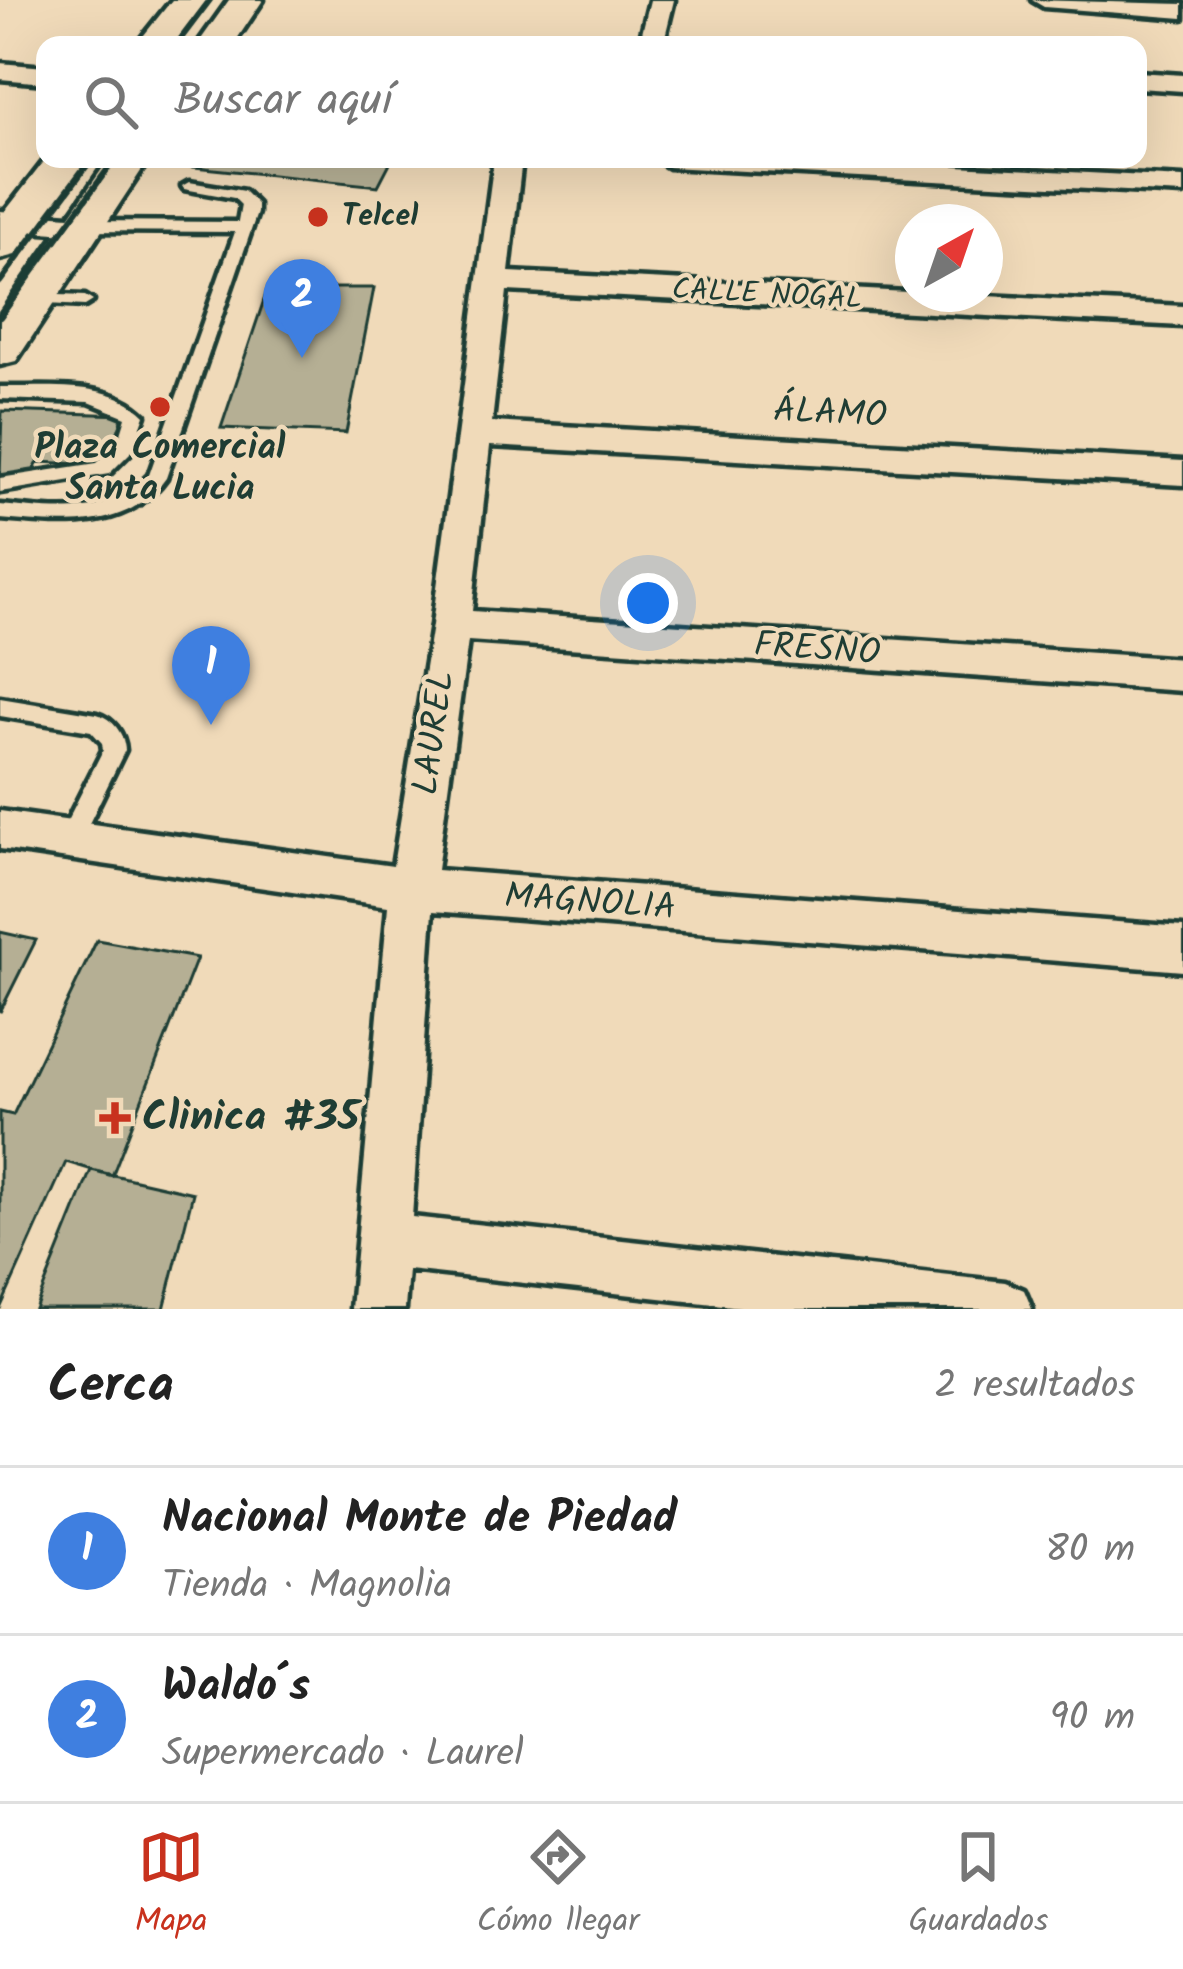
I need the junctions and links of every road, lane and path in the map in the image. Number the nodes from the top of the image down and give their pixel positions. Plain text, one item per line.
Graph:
1 (190, 0) edge
2 (246, 0) edge
3 (662, 0) edge
4 (1044, 0) edge
5 (1177, 11) edge
6 (161, 36) edge
7 (221, 36) edge
8 (653, 36) edge
9 (1183, 44) edge
10 (0, 71) edge
11 (36, 74) edge
12 (1147, 81) edge
13 (1183, 83) edge
14 (59, 168) edge
15 (123, 168) edge
16 (507, 168) edge
17 (840, 168) edge
18 (189, 186) dead end
19 (1183, 186) edge
20 (83, 226) junction
21 (244, 226) junction
22 (6, 230) edge
23 (495, 280) junction
24 (33, 299) junction
25 (85, 301) dead end
26 (1183, 316) edge
27 (0, 350) edge
28 (0, 393) edge
29 (473, 433) junction
30 (1183, 473) edge
31 (0, 485) edge
32 (0, 512) edge
33 (451, 625) junction
34 (1183, 674) edge
35 (0, 707) edge
36 (0, 830) edge
37 (69, 841) junction
38 (412, 890) junction
39 (1183, 949) edge
40 (386, 1241) junction
41 (378, 1309) edge
42 (1005, 1309) edge

1 - 6 main road
2 - 7 main road
3 - 8 street
4 - 5 street
5 - 9 street
10 - 11 street
12 - 13 street
14 - 22 main road
15 - 20 main road
16 - 23 street, LAUREL
17 - 19 street
18 - 21 lane
20 - 21 lane
20 - 22 street
20 - 24 main road
21 - 32 lane
23 - 26 street, CALLE NOGAL
23 - 29 street, LAUREL
24 - 25 lane
24 - 27 main road
28 - 31 lane
29 - 30 street, ÁLAMO
29 - 33 street, LAUREL
33 - 34 street, FRESNO
33 - 38 street, LAUREL
35 - 37 lane
36 - 37 street, MAGNOLIA
37 - 38 street, MAGNOLIA
38 - 39 street, MAGNOLIA
38 - 40 street, LAUREL
40 - 41 street, LAUREL
40 - 42 street

